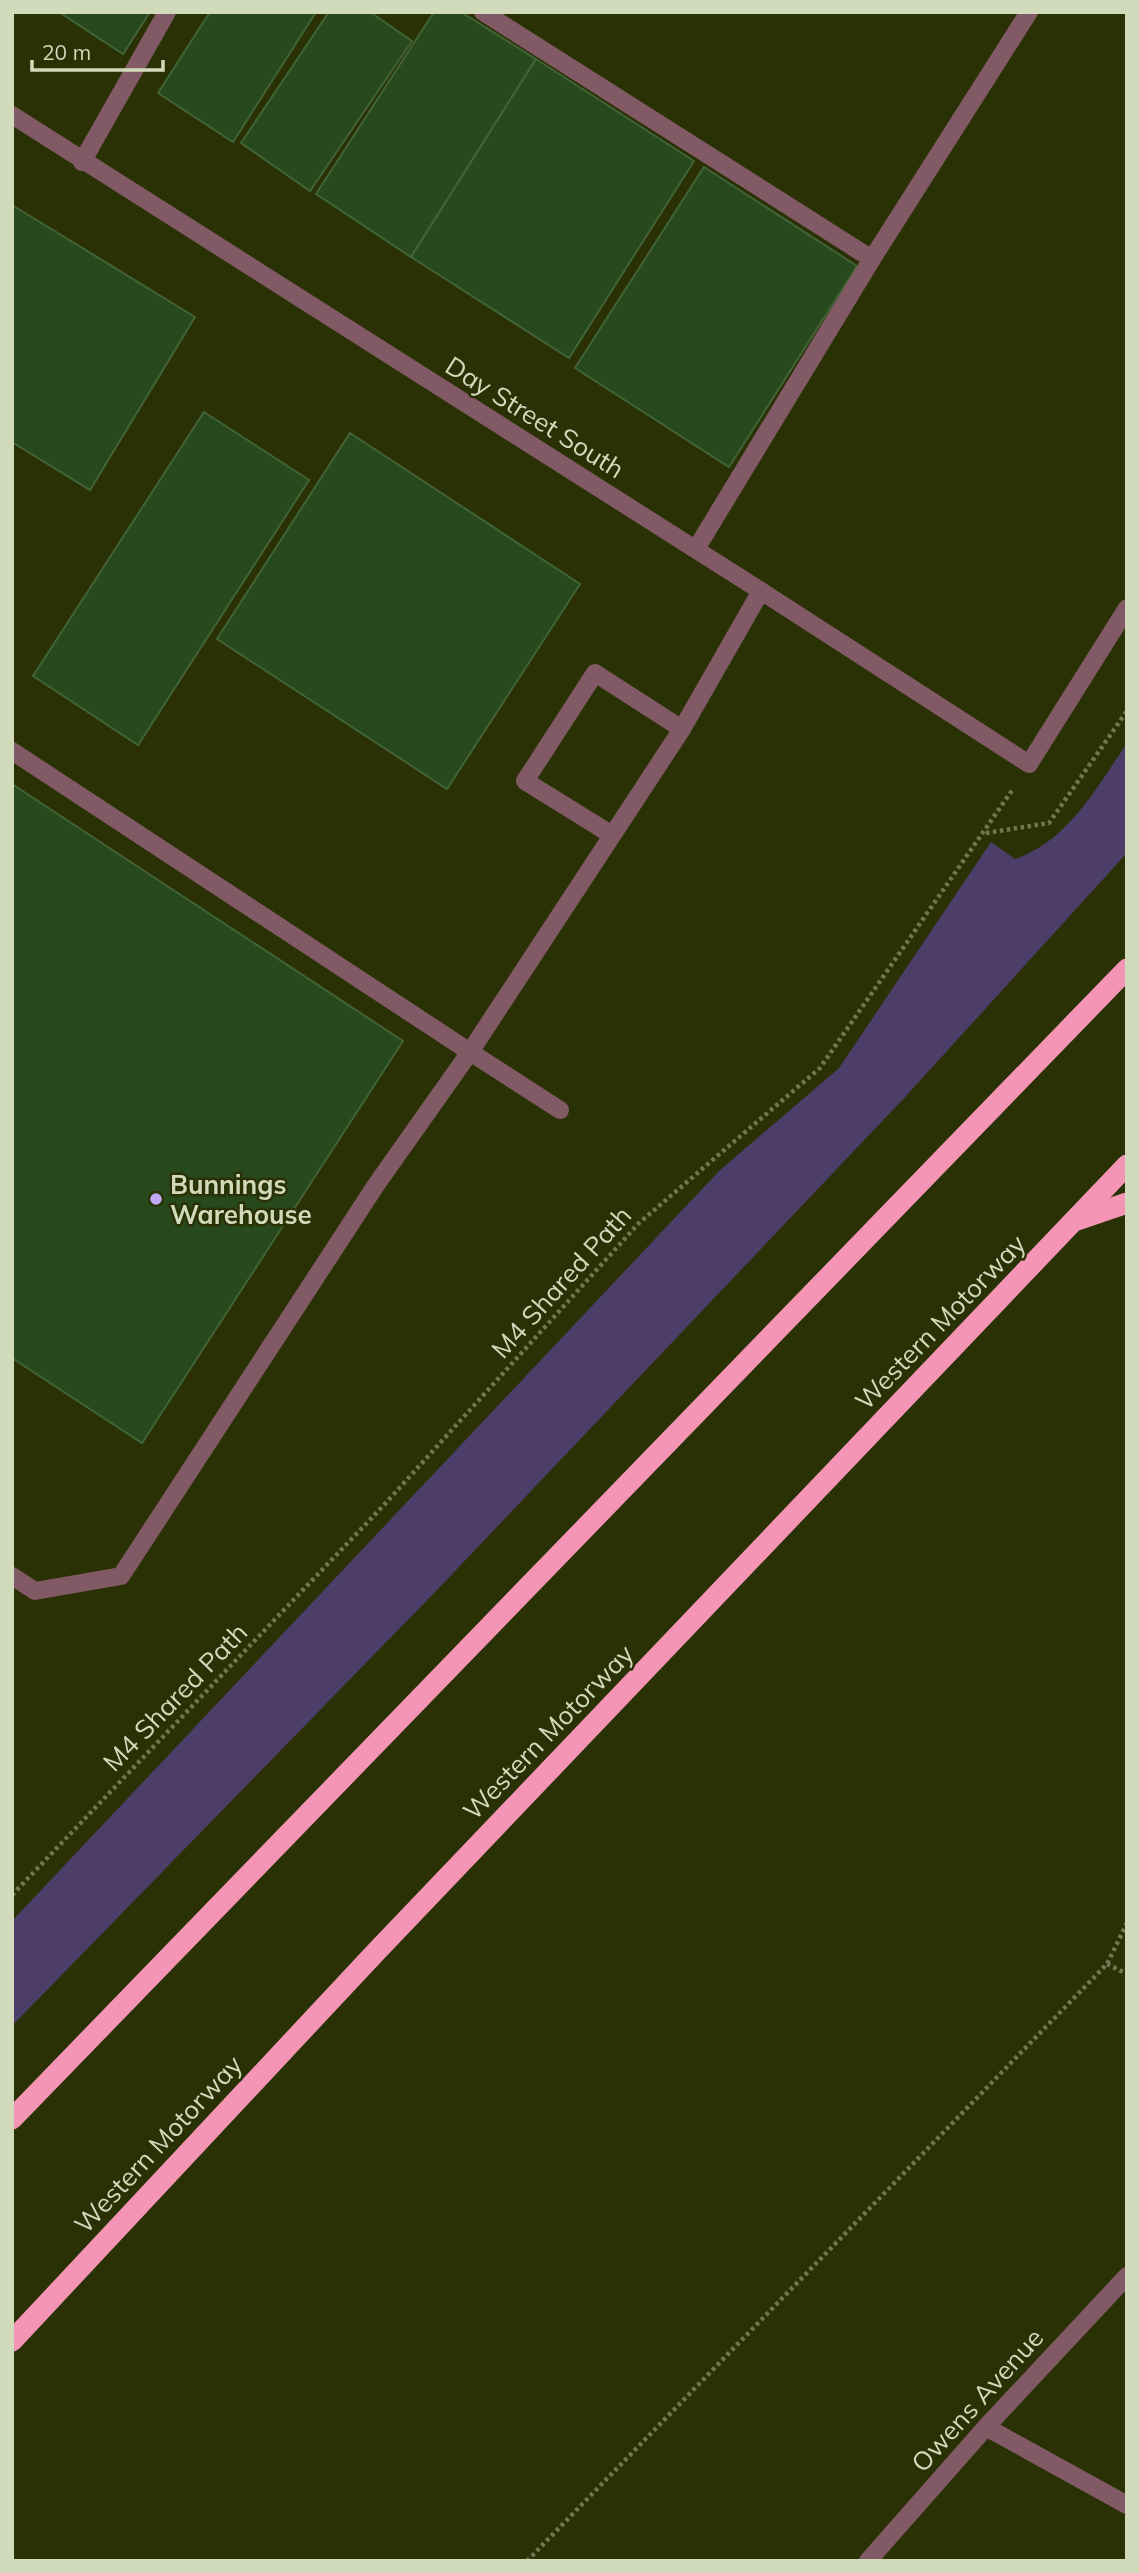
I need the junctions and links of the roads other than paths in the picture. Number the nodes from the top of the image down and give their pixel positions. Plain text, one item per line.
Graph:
1 (167, 12) edge
2 (483, 12) edge
3 (1029, 12) edge
4 (12, 115) edge
5 (82, 162) junction
6 (872, 258) junction
7 (696, 549) junction
8 (761, 591) junction
9 (1127, 608) edge
10 (682, 729) junction
11 (12, 751) edge
12 (612, 835) junction
13 (1127, 969) edge
14 (470, 1052) junction
15 (560, 1110) dead end
16 (1127, 1165) edge
17 (1127, 1203) edge
18 (1075, 1221) junction
19 (12, 1576) edge
20 (12, 2119) edge
21 (1127, 2276) edge
22 (12, 2341) edge
23 (986, 2427) junction
24 (1127, 2505) edge
25 (868, 2561) edge

1 - 5 street
2 - 6 street
3 - 6 street
4 - 5 street, Day Street South
5 - 7 street, Day Street South
6 - 7 street
7 - 8 street, Day Street South
8 - 9 street, Day Street South
8 - 10 street
10 - 12 street
10 - 12 street
11 - 14 street
12 - 14 street
13 - 20 highway
14 - 15 street
14 - 19 street
16 - 18 highway, Western Motorway
17 - 18 highway
18 - 22 highway, Western Motorway
21 - 23 street, Owens Avenue
23 - 24 street
23 - 25 street, Owens Avenue

